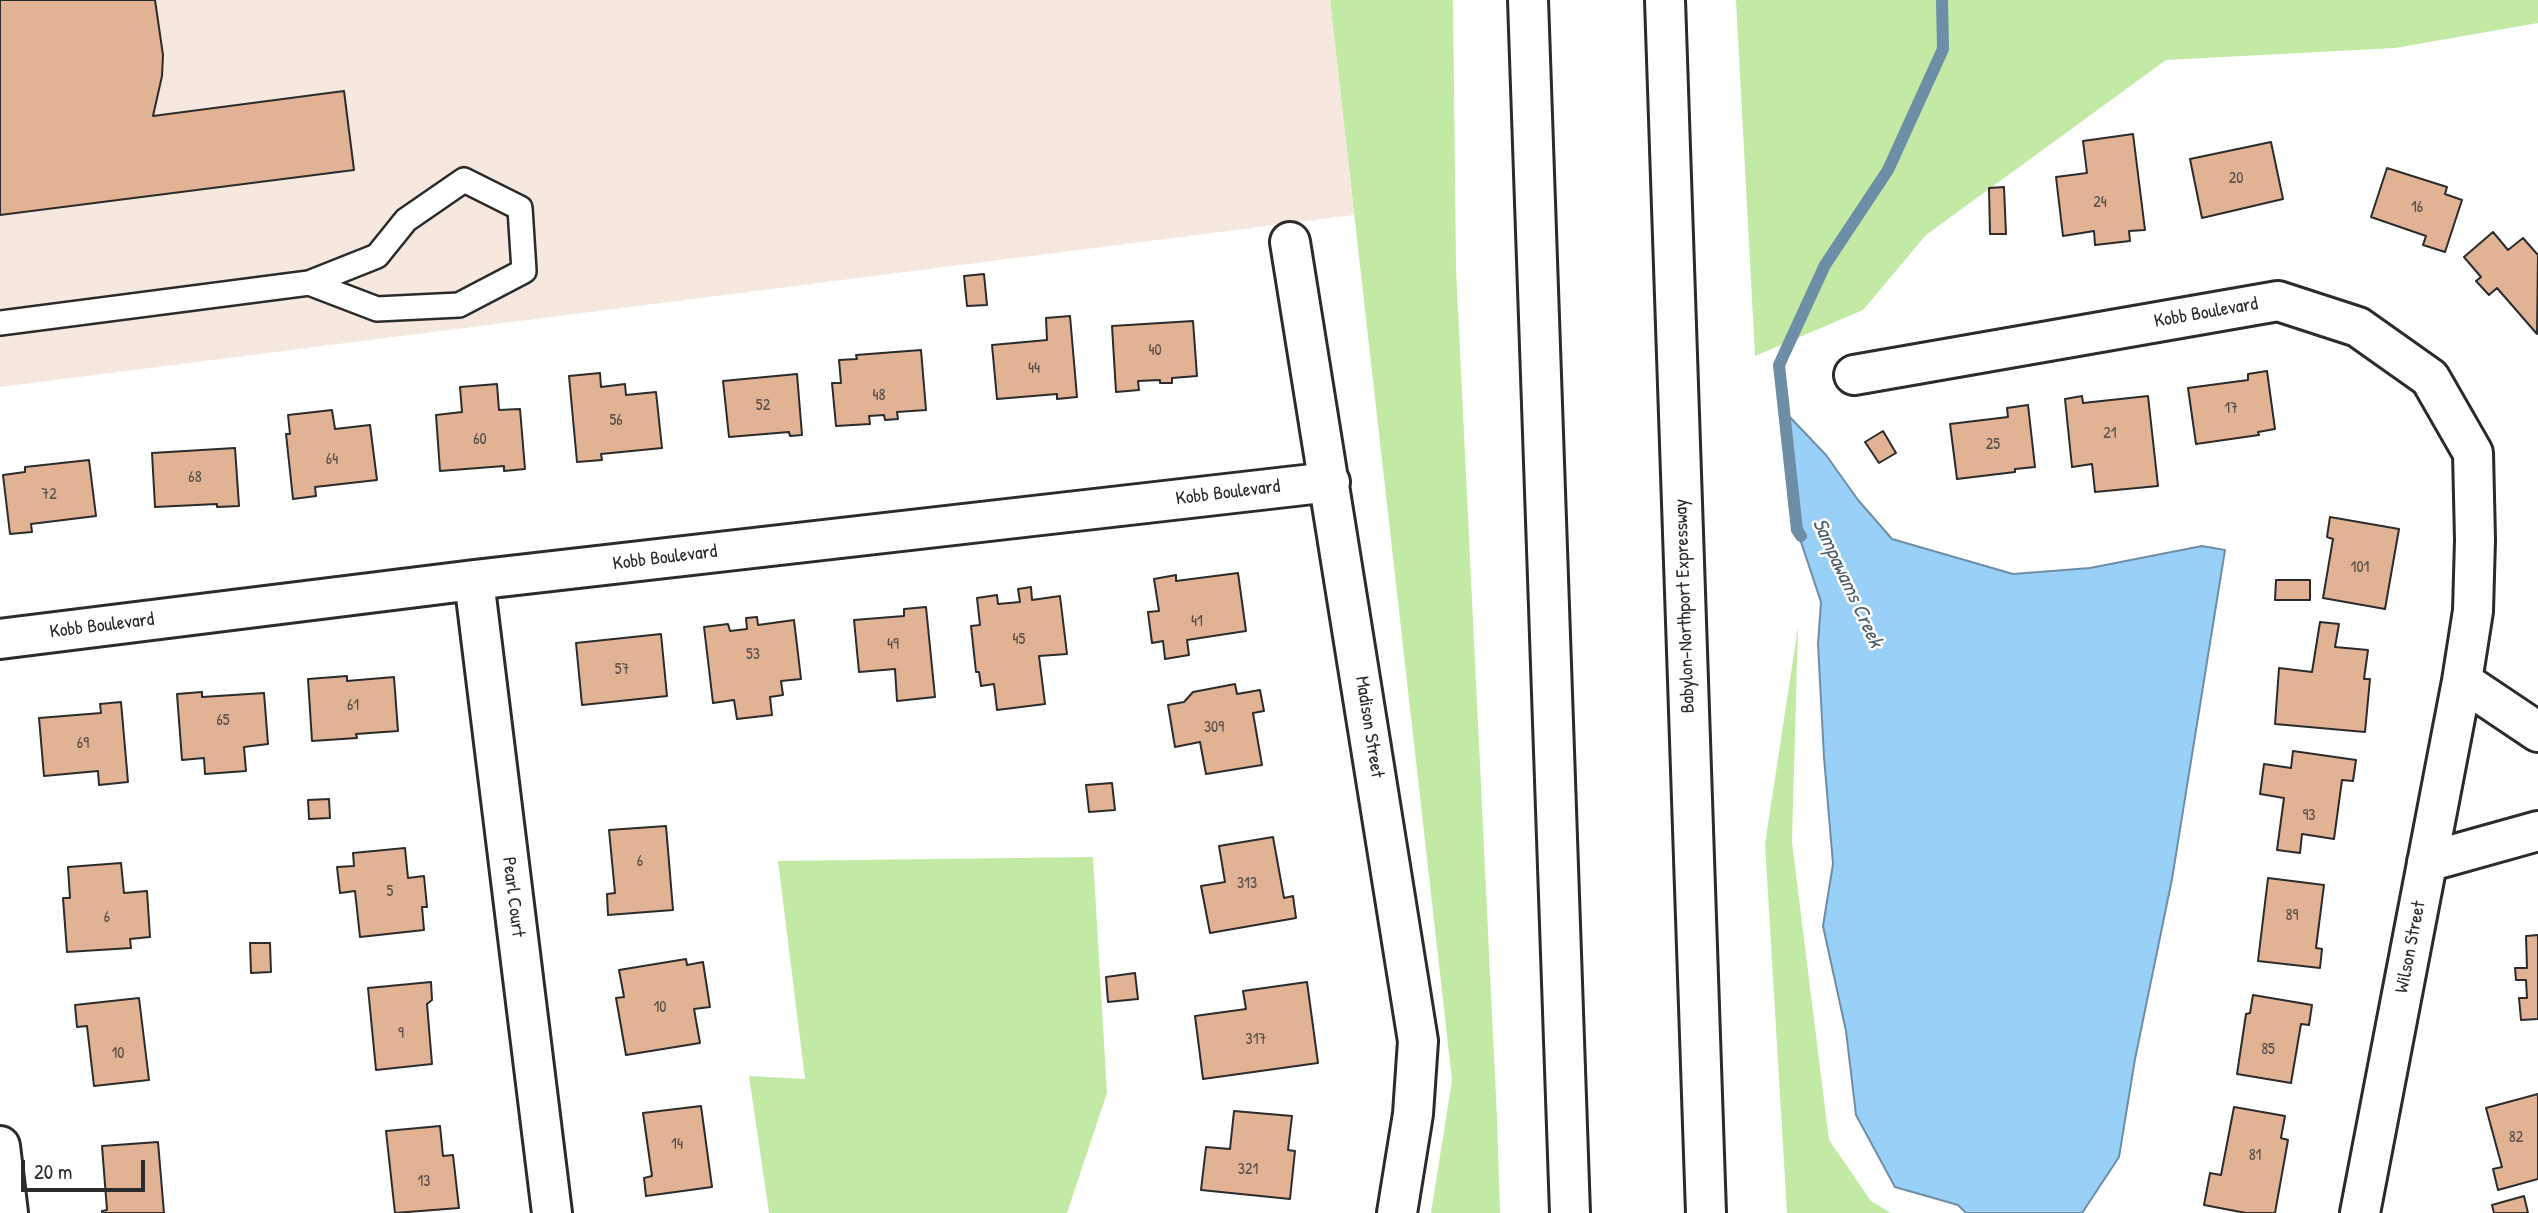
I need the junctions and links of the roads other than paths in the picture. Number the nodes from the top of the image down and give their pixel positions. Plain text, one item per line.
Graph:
1 (1528, 0) edge
2 (1665, 0) edge
3 (1290, 242) dead end
4 (309, 284) junction
5 (0, 323) edge
6 (1854, 375) dead end
7 (1330, 482) junction
8 (474, 580) junction
9 (0, 639) edge
10 (2462, 681) junction
11 (2538, 733) edge
12 (2538, 831) edge
13 (2427, 862) junction
14 (0, 1146) edge
15 (8, 1213) edge
16 (552, 1213) edge
17 (1397, 1213) edge
18 (1570, 1213) edge
19 (1706, 1213) edge
20 (2360, 1213) edge

1 - 18 street
2 - 19 street, Babylon-Northport Expressway
3 - 7 street, Madison Street
4 - 4 lane
4 - 5 lane
6 - 10 street, Kobb Boulevard
7 - 8 street, Kobb Boulevard
7 - 17 street, Madison Street
8 - 9 street, Kobb Boulevard
8 - 16 street, Pearl Court
10 - 11 street
10 - 13 street, Wilson Street
12 - 13 street
13 - 20 street, Wilson Street
14 - 15 street

